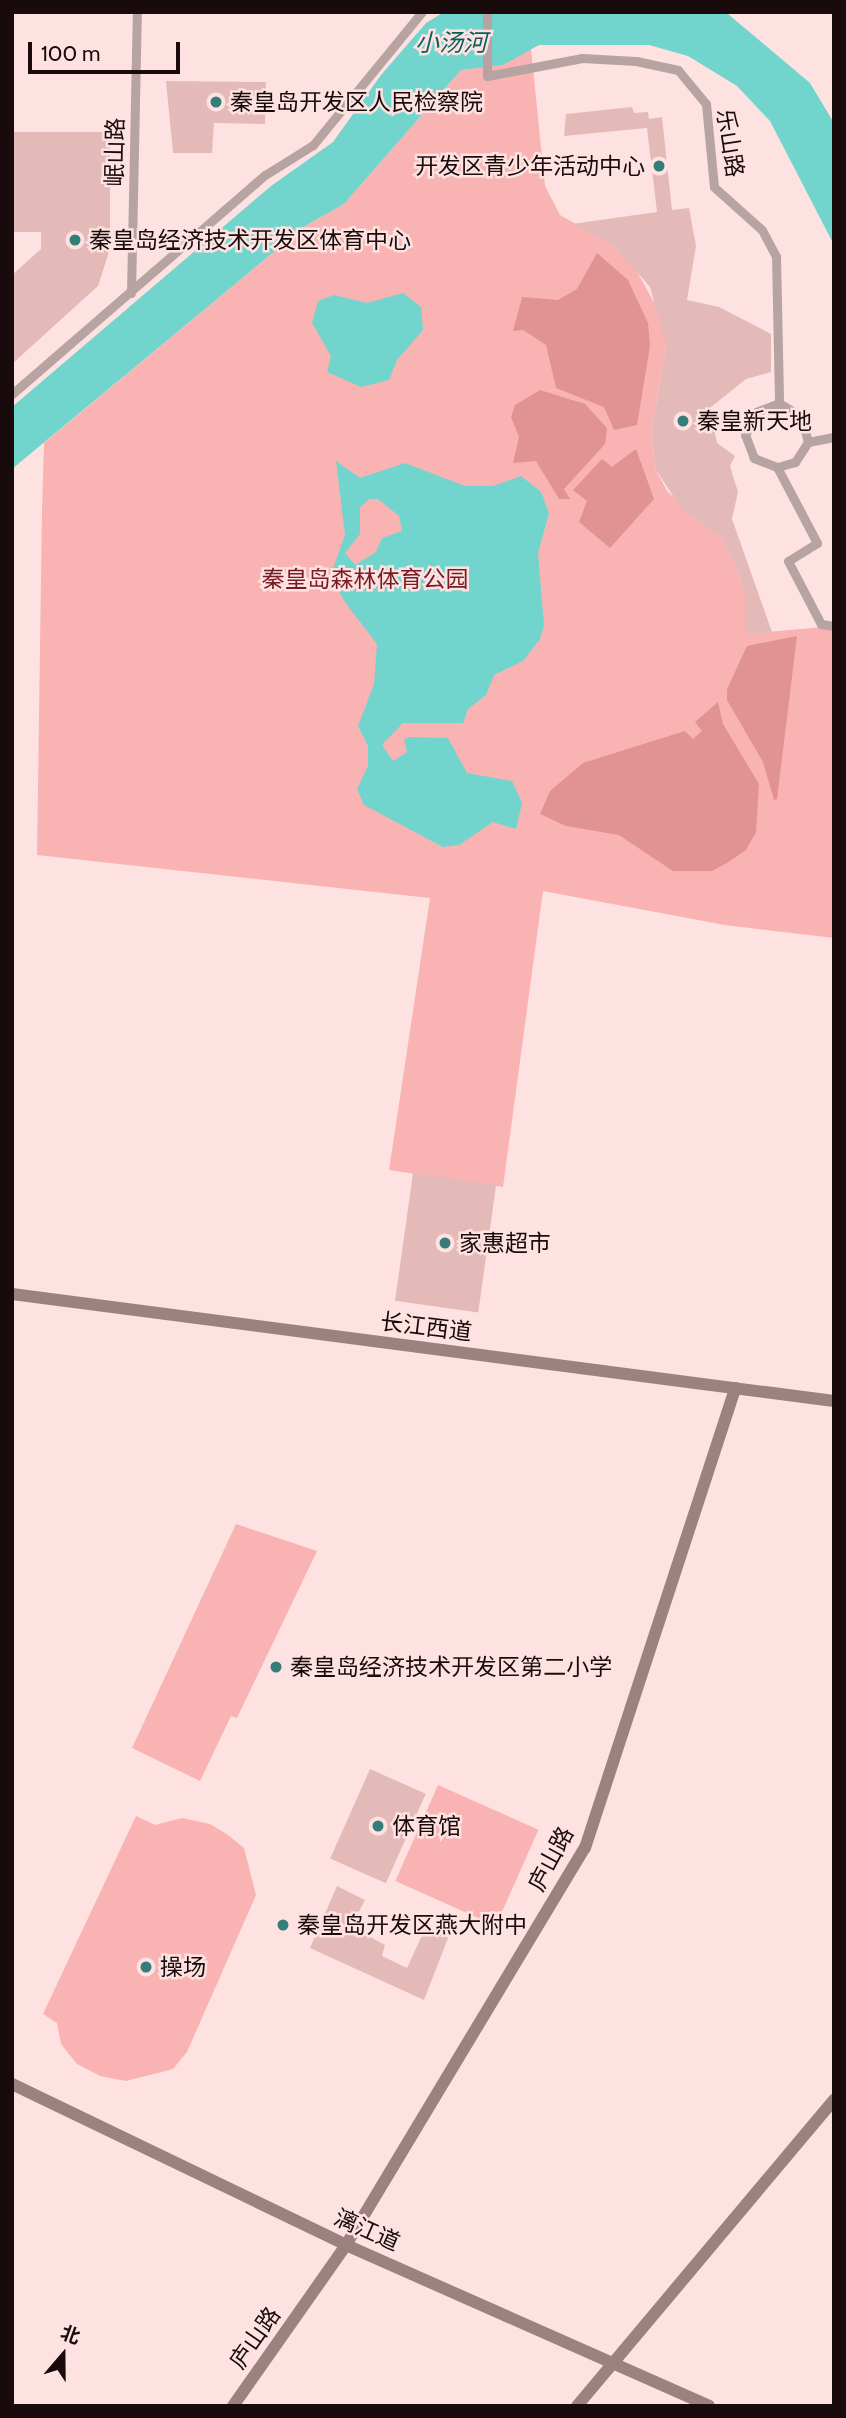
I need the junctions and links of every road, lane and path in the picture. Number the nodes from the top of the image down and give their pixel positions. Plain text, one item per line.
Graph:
1 (137, 12) edge
2 (422, 12) edge
3 (487, 12) edge
4 (131, 293) junction
5 (12, 394) edge
6 (779, 403) junction
7 (834, 437) edge
8 (808, 442) junction
9 (777, 467) junction
10 (834, 626) edge
11 (12, 1294) edge
12 (735, 1388) junction
13 (834, 1401) edge
14 (12, 2084) edge
15 (834, 2100) edge
16 (346, 2245) junction
17 (613, 2360) junction
18 (233, 2406) edge
19 (577, 2406) edge
20 (709, 2406) edge

1 - 4 street, 岷山路
2 - 4 street
3 - 6 street, 乐山路
4 - 5 street
6 - 8 street
6 - 9 street
7 - 8 street
8 - 9 street
9 - 10 street
11 - 12 street, 长江西道
12 - 13 street, 长江西道
12 - 16 street, 庐山路
14 - 16 street, 漓江道
15 - 17 street
16 - 17 street, 漓江道
16 - 18 street, 庐山路
17 - 19 street
17 - 20 street, 漓江道

